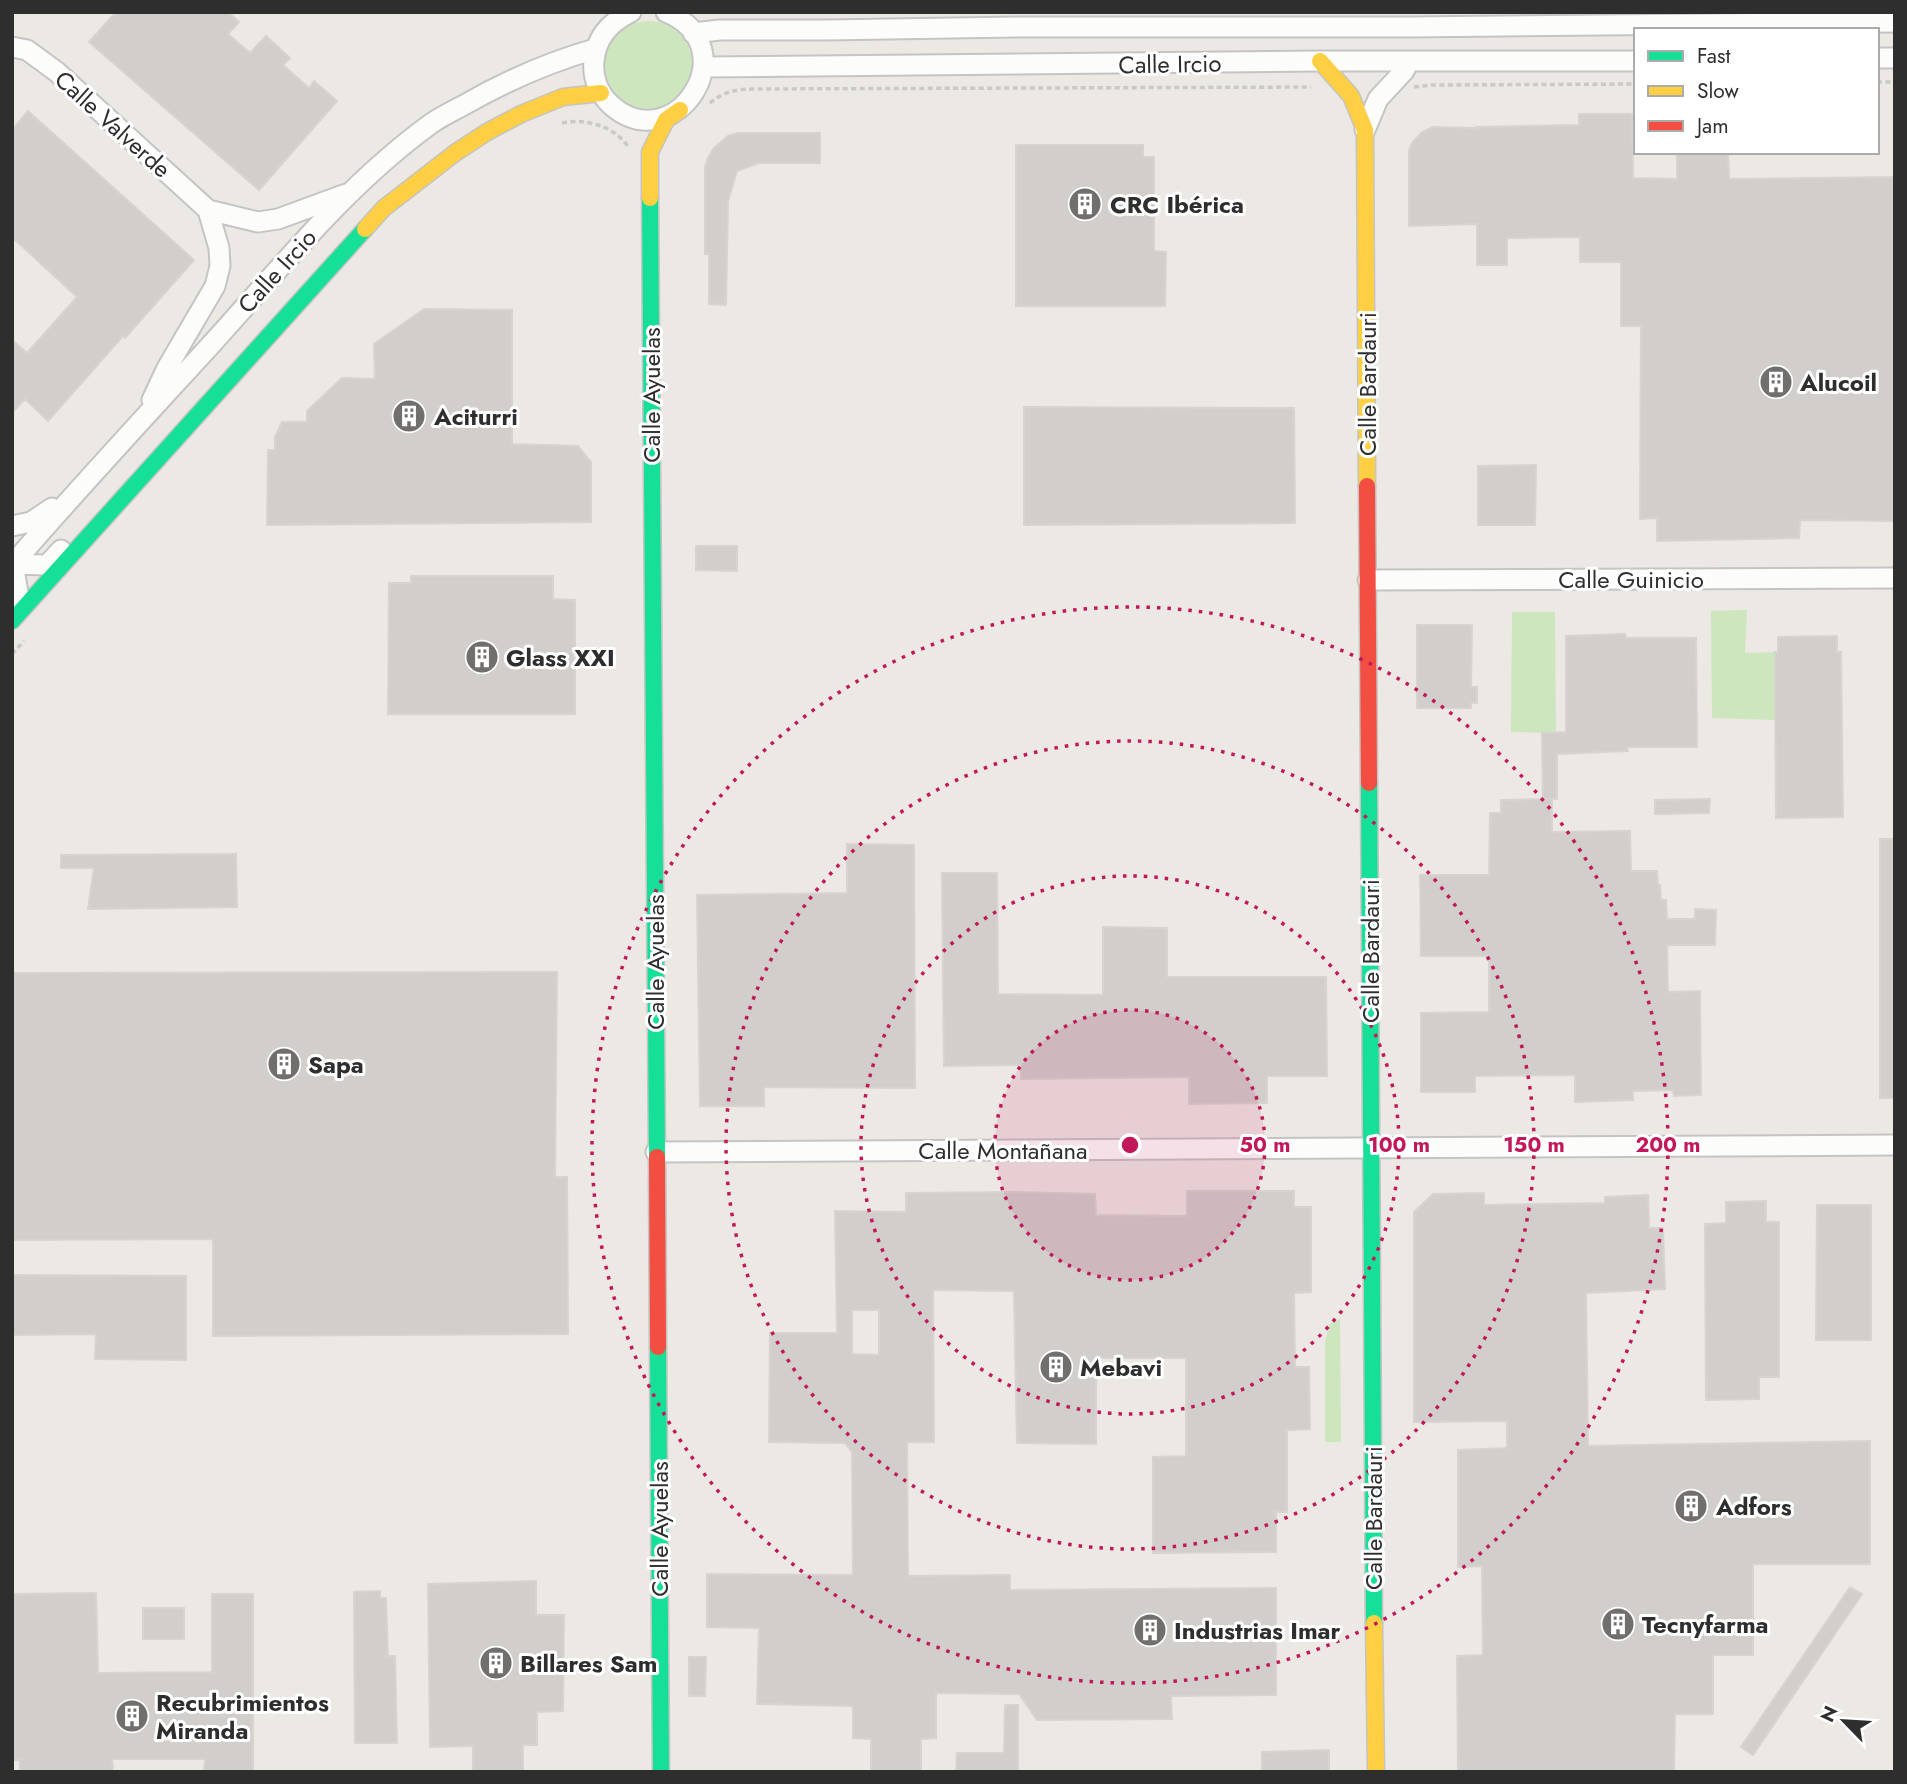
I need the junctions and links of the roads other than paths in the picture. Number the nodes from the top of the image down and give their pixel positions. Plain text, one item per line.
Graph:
1 (624, 14) edge
2 (1323, 19) edge
3 (680, 20) edge
4 (1406, 20) edge
5 (1895, 22) edge
6 (12, 47) edge
7 (595, 49) junction
8 (1320, 61) junction
9 (1634, 61) edge
10 (1409, 62) junction
11 (703, 67) junction
12 (601, 93) junction
13 (618, 110) junction
14 (680, 110) junction
15 (1365, 130) junction
16 (640, 152) junction
17 (350, 193) junction
18 (208, 210) junction
19 (143, 418) junction
20 (73, 494) junction
21 (120, 500) junction
22 (12, 526) edge
23 (13, 564) edge
24 (1895, 578) edge
25 (1368, 580) junction
26 (12, 606) edge
27 (12, 621) edge
28 (1895, 1145) edge
29 (1371, 1148) junction
30 (656, 1152) junction
31 (661, 1772) edge
32 (1376, 1772) edge

1 - 7 street
2 - 3 street, Calle Ircio
2 - 4 street, Calle Ircio
3 - 11 street
4 - 5 street, Calle Ircio
6 - 18 street, Calle Valverde
7 - 12 street
7 - 17 street, Calle Ircio
8 - 10 street, Calle Ircio
8 - 11 street, Calle Ircio
8 - 15 street, Calle Bardauri
9 - 10 street, Calle Ircio
10 - 15 street, Calle Bardauri
11 - 14 street
12 - 13 street
12 - 21 street, Calle Ircio
13 - 14 street
13 - 16 street
14 - 16 street, Calle Ayuelas
15 - 25 street, Calle Bardauri
16 - 30 street, Calle Ayuelas
17 - 18 street, Calle Valverde
17 - 19 street, Calle Ircio
18 - 19 street
19 - 20 street, Calle Ircio
20 - 22 street
20 - 23 street, Calle Ircio
21 - 23 street, Calle Ircio
21 - 27 street, Calle Ircio
23 - 26 street
24 - 25 street, Calle Guinicio
25 - 29 street, Calle Bardauri
28 - 29 street, Calle Montañana
29 - 30 street, Calle Montañana
29 - 32 street, Calle Bardauri
30 - 31 street, Calle Ayuelas

